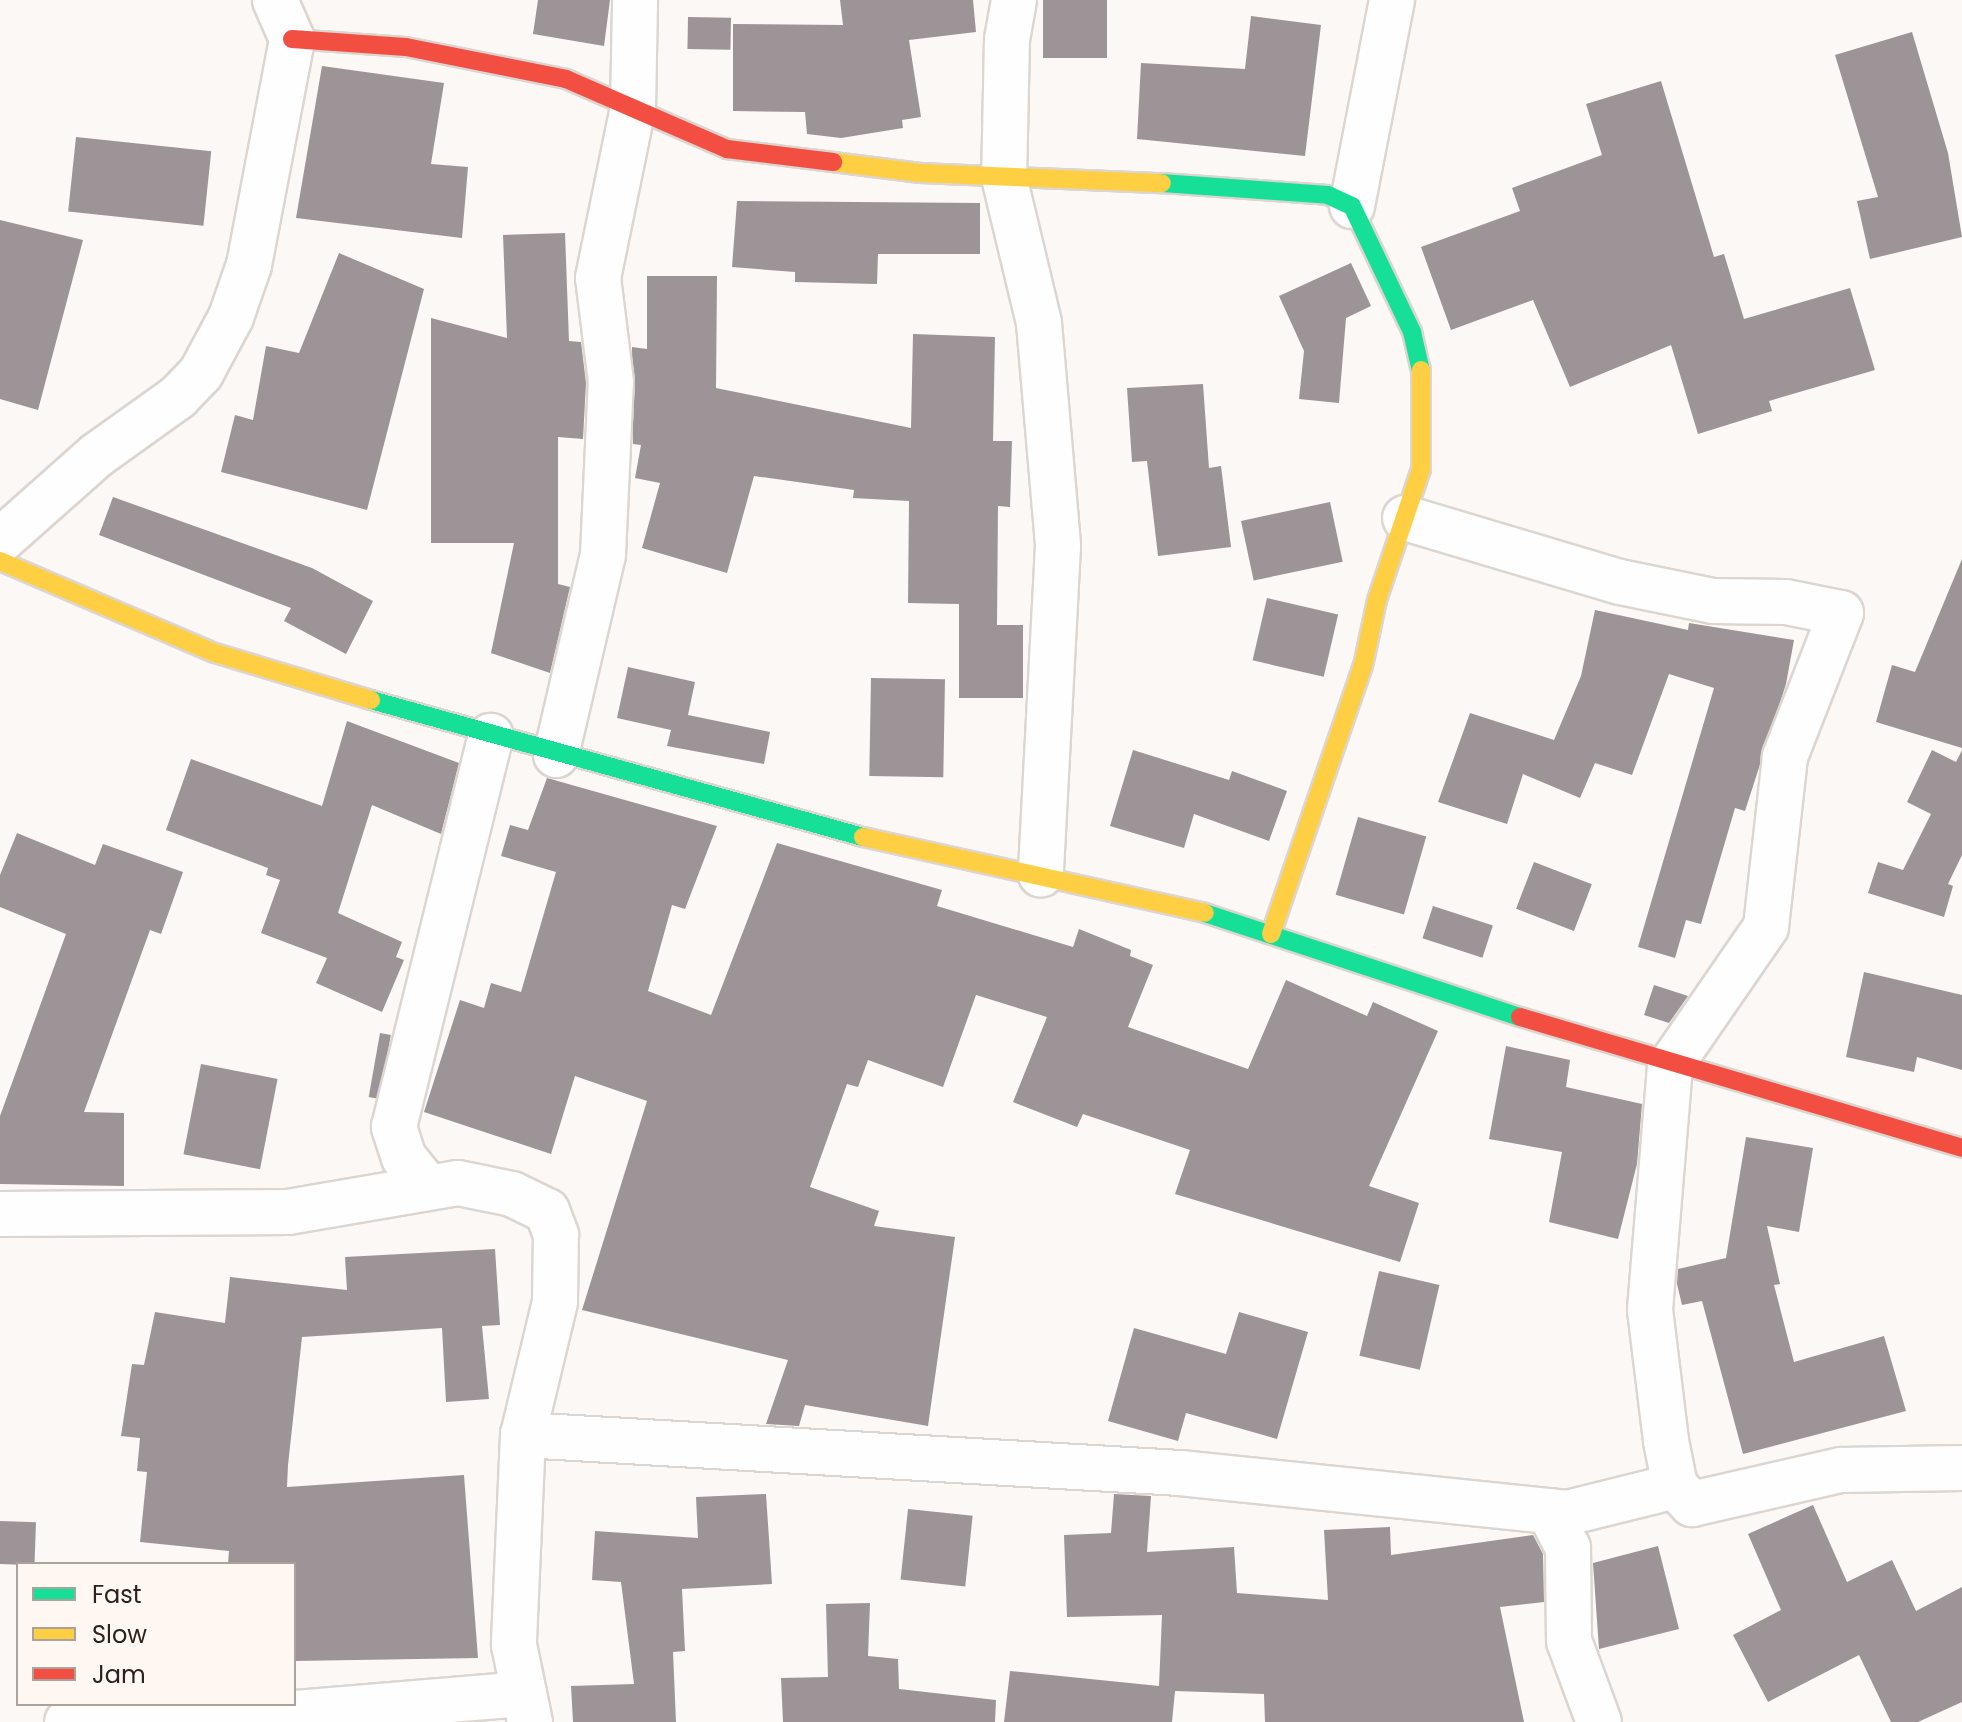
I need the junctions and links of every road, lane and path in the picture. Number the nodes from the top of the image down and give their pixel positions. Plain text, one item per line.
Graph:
1 (635, 0) edge
2 (1014, 0) edge
3 (1392, 0) edge
4 (284, 19) edge
5 (633, 108) junction
6 (1004, 177) junction
7 (1352, 206) junction
8 (1405, 518) junction
9 (0, 541) edge
10 (0, 561) edge
11 (491, 736) junction
12 (556, 755) junction
13 (1041, 875) junction
14 (1271, 934) junction
15 (1670, 1066) junction
16 (1962, 1148) edge
17 (406, 1179) junction
18 (0, 1214) edge
19 (523, 1435) junction
20 (1962, 1468) edge
21 (1675, 1486) junction
22 (1549, 1511) junction
23 (527, 1708) edge
24 (67, 1722) edge
25 (1599, 1722) edge

1 - 5 street
2 - 6 street
3 - 7 street
4 - 5 street
4 - 9 street
5 - 6 street
5 - 12 street
6 - 7 street
6 - 13 street
7 - 8 street
8 - 14 street
8 - 15 street
10 - 11 street
11 - 12 street
11 - 17 street
12 - 13 street
13 - 14 street
14 - 15 street
15 - 16 street
15 - 21 street
17 - 18 street
17 - 19 street
19 - 22 street
19 - 23 street
20 - 21 street
21 - 22 street
22 - 25 street
23 - 24 street

